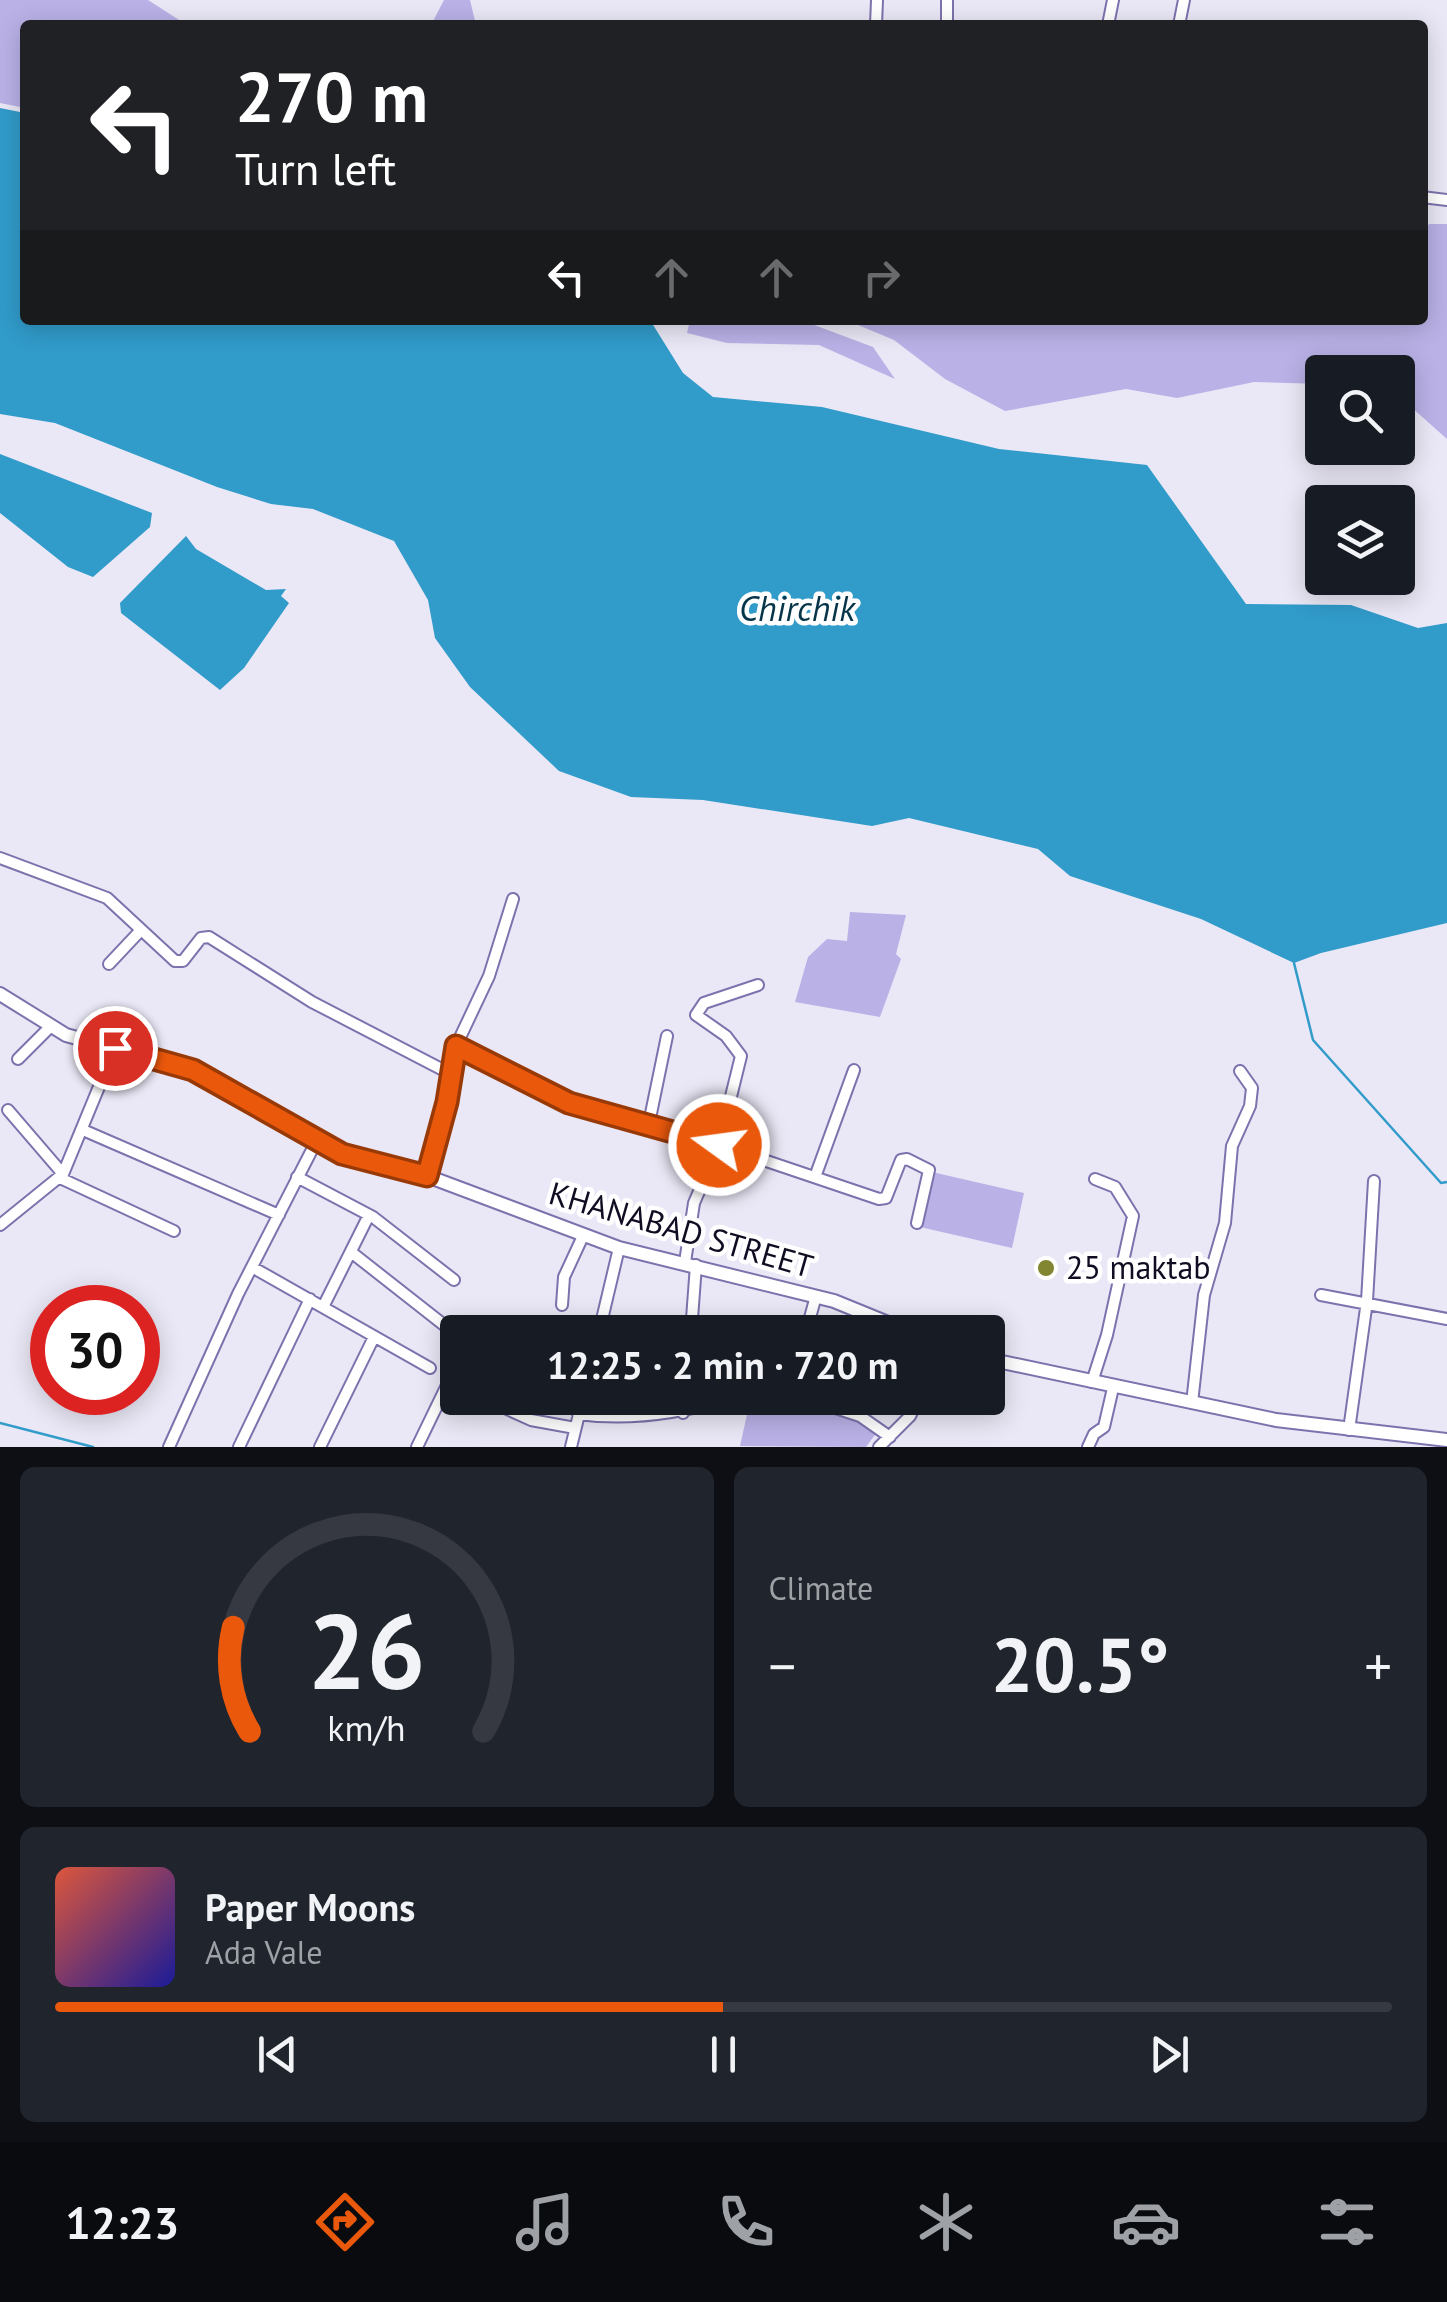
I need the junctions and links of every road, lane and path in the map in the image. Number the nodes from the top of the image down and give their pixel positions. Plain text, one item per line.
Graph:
1 (0, 858) edge
2 (513, 899) dead end
3 (142, 930) junction
4 (109, 964) dead end
5 (758, 985) dead end
6 (0, 994) edge
7 (50, 1027) junction
8 (667, 1036) dead end
9 (456, 1046) junction
10 (115, 1048) junction
11 (18, 1059) dead end
12 (854, 1070) dead end
13 (1240, 1071) dead end
14 (448, 1073) junction
15 (8, 1110) dead end
16 (648, 1128) junction
17 (82, 1130) junction
18 (318, 1140) junction
19 (719, 1145) junction
20 (62, 1176) junction
21 (427, 1176) junction
22 (297, 1177) junction
23 (815, 1177) junction
24 (1095, 1179) dead end
25 (1374, 1181) dead end
26 (279, 1215) junction
27 (368, 1216) junction
28 (918, 1223) dead end
29 (0, 1225) edge
30 (174, 1231) dead end
31 (583, 1236) junction
32 (618, 1248) junction
33 (351, 1252) junction
34 (691, 1264) junction
35 (252, 1266) junction
36 (454, 1280) dead end
37 (1321, 1295) dead end
38 (816, 1296) junction
39 (310, 1299) junction
40 (1367, 1301) junction
41 (562, 1305) dead end
42 (322, 1306) junction
43 (603, 1315) edge
44 (691, 1315) edge
45 (811, 1315) edge
46 (866, 1315) edge
47 (1447, 1319) edge
48 (440, 1322) edge
49 (374, 1338) junction
50 (1005, 1363) edge
51 (430, 1368) dead end
52 (1092, 1382) junction
53 (1114, 1388) junction
54 (440, 1401) edge
55 (1192, 1403) junction
56 (520, 1415) edge
57 (578, 1415) edge
58 (584, 1415) edge
59 (651, 1415) edge
60 (857, 1415) edge
61 (906, 1415) edge
62 (575, 1428) junction
63 (1349, 1430) junction
64 (890, 1437) junction
65 (1447, 1440) edge
66 (169, 1447) edge
67 (238, 1447) edge
68 (320, 1447) edge
69 (417, 1447) edge
70 (571, 1447) edge
71 (879, 1447) edge
72 (1088, 1447) edge

1 - 3 street
2 - 9 street
3 - 4 street
3 - 14 street
5 - 19 street
6 - 7 main road, KHANABAD STREET
7 - 10 main road, KHANABAD STREET
7 - 11 street
8 - 16 street
9 - 14 street
9 - 16 street
10 - 17 street
10 - 18 main road, KHANABAD STREET
12 - 23 street
13 - 55 street
14 - 21 street
15 - 20 street
16 - 19 street
17 - 20 street
17 - 26 street
18 - 21 main road, KHANABAD STREET
18 - 22 street
19 - 23 street
19 - 34 street
20 - 29 street
20 - 30 street
21 - 31 main road, KHANABAD STREET
22 - 26 street
22 - 27 street
23 - 28 street
24 - 52 street
25 - 40 street
26 - 35 street
27 - 33 street
27 - 36 street
31 - 32 main road, KHANABAD STREET
31 - 41 street
32 - 34 main road, KHANABAD STREET
32 - 43 street
33 - 42 street
33 - 48 street
34 - 38 main road, KHANABAD STREET
34 - 44 street
35 - 39 street
35 - 66 street
37 - 40 street
38 - 45 street
38 - 46 main road, KHANABAD STREET
39 - 42 street
39 - 67 street
40 - 47 street
40 - 63 street
42 - 49 street
49 - 51 street
49 - 68 street
50 - 52 main road
52 - 53 main road
53 - 55 main road
53 - 72 street
54 - 69 street
55 - 63 main road
56 - 62 street
57 - 62 street
58 - 59 street
60 - 64 street
61 - 64 street
62 - 70 street
63 - 65 main road
64 - 71 street

